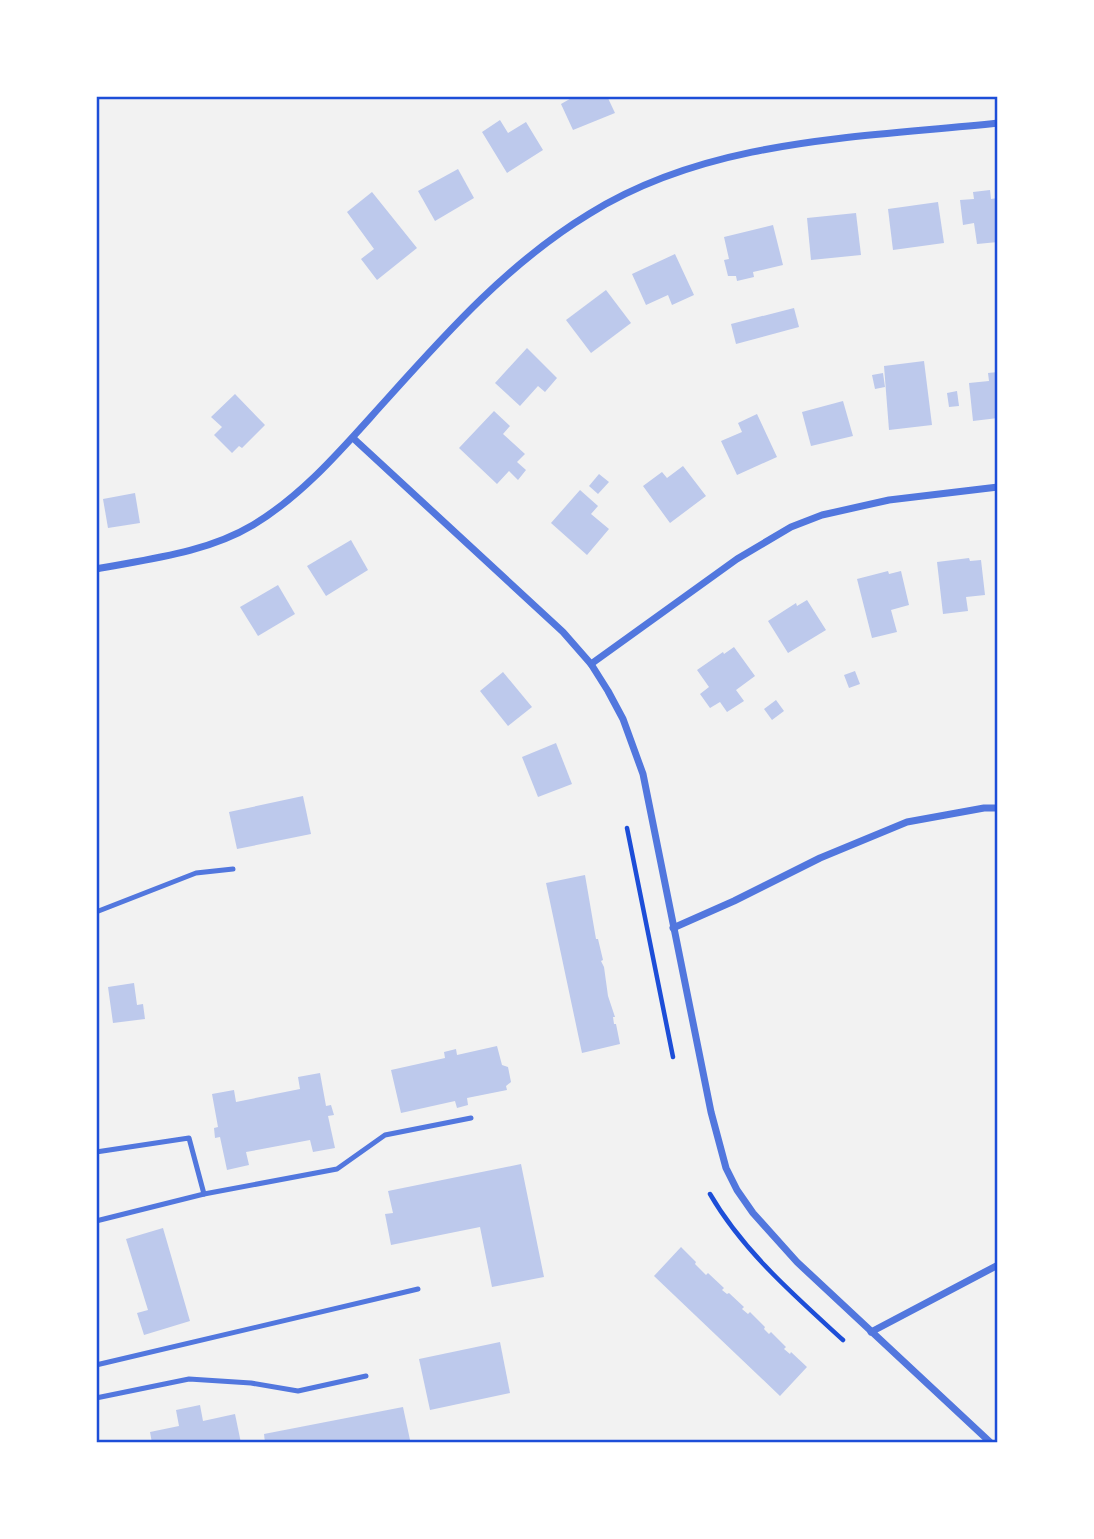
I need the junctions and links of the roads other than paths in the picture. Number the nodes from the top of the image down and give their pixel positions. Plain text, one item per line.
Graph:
1 (998, 123) edge
2 (352, 438) junction
3 (998, 487) edge
4 (96, 569) edge
5 (590, 664) junction
6 (998, 808) edge
7 (233, 869) dead end
8 (96, 912) edge
9 (673, 928) junction
10 (471, 1118) dead end
11 (96, 1152) edge
12 (204, 1194) junction
13 (96, 1221) edge
14 (998, 1265) edge
15 (418, 1289) dead end
16 (871, 1332) junction
17 (96, 1365) edge
18 (366, 1376) dead end
19 (96, 1398) edge
20 (991, 1443) edge

1 - 2 street
2 - 4 street
2 - 5 street
3 - 5 street
5 - 9 street
6 - 9 street
7 - 8 lane
9 - 16 street
10 - 12 lane
11 - 12 lane
12 - 13 lane
14 - 16 street
15 - 17 lane
16 - 20 street
18 - 19 lane

